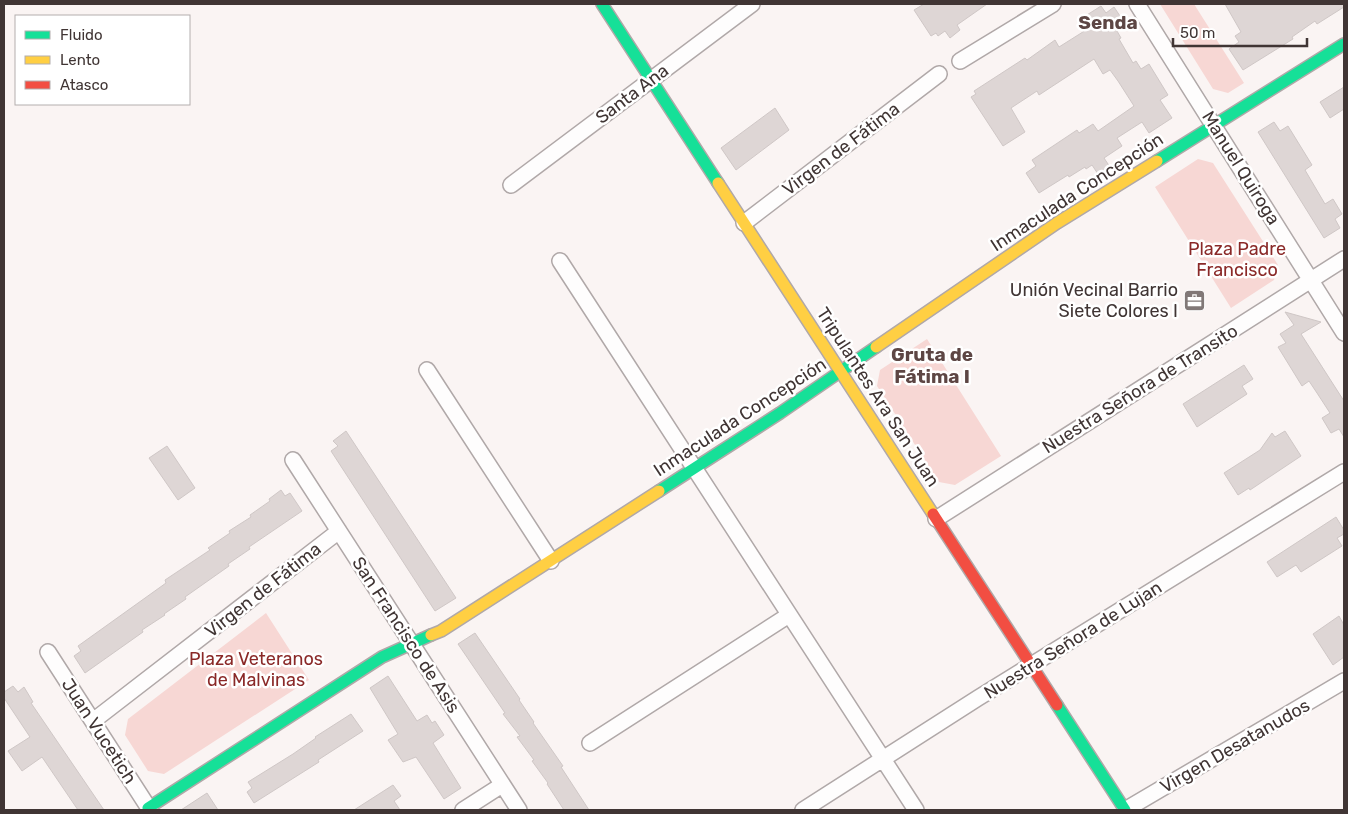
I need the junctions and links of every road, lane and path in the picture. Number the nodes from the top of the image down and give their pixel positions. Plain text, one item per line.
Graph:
1 (602, 4) edge
2 (752, 4) edge
3 (1053, 4) edge
4 (1137, 4) edge
5 (1344, 44) edge
6 (960, 61) dead end
7 (939, 74) dead end
8 (651, 80) junction
9 (1214, 125) junction
10 (511, 185) dead end
11 (744, 223) junction
12 (1344, 259) edge
13 (560, 261) dead end
14 (1311, 280) junction
15 (1344, 333) edge
16 (427, 370) dead end
17 (840, 372) junction
18 (293, 460) dead end
19 (694, 468) junction
20 (1344, 472) edge
21 (936, 519) junction
22 (339, 531) junction
23 (550, 561) junction
24 (790, 615) junction
25 (412, 644) junction
26 (48, 652) dead end
27 (1031, 666) junction
28 (1344, 681) edge
29 (92, 721) junction
30 (590, 743) dead end
31 (883, 759) junction
32 (502, 785) junction
33 (149, 809) edge
34 (463, 810) edge
35 (519, 810) edge
36 (803, 810) edge
37 (916, 810) edge
38 (1125, 810) edge

1 - 8 street, Tripulantes Ara San Juan
2 - 8 street, Santa Ana
3 - 6 street
4 - 9 street, Manuel Quiroga
5 - 9 street, Inmaculada Concepción
7 - 11 street, Virgen de Fátima
8 - 10 street, Santa Ana
8 - 11 street, Tripulantes Ara San Juan
9 - 14 street, Manuel Quiroga
9 - 17 street, Inmaculada Concepción
11 - 17 street, Tripulantes Ara San Juan
12 - 14 street, Nuestra Señora de Transito
13 - 19 street
14 - 15 street, Manuel Quiroga
14 - 21 street, Nuestra Señora de Transito
16 - 23 street
17 - 19 street, Inmaculada Concepción
17 - 21 street, Tripulantes Ara San Juan
18 - 22 street, San Francisco de Asis
19 - 23 street, Inmaculada Concepción
19 - 24 street
20 - 27 street, Nuestra Señora de Lujan
21 - 27 street, Tripulantes Ara San Juan
22 - 25 street, San Francisco de Asis
22 - 29 street, Virgen de Fátima
23 - 25 street, Inmaculada Concepción
24 - 30 street
24 - 31 street
25 - 32 street, San Francisco de Asis
25 - 33 street, Inmaculada Concepción
26 - 29 street, Juan Vucetich
27 - 31 street, Nuestra Señora de Lujan
27 - 38 street, Tripulantes Ara San Juan
28 - 38 street, Virgen Desatanudos
29 - 33 street, Juan Vucetich
31 - 36 street, Nuestra Señora de Lujan
31 - 37 street
32 - 34 street
32 - 35 street, San Francisco de Asis

